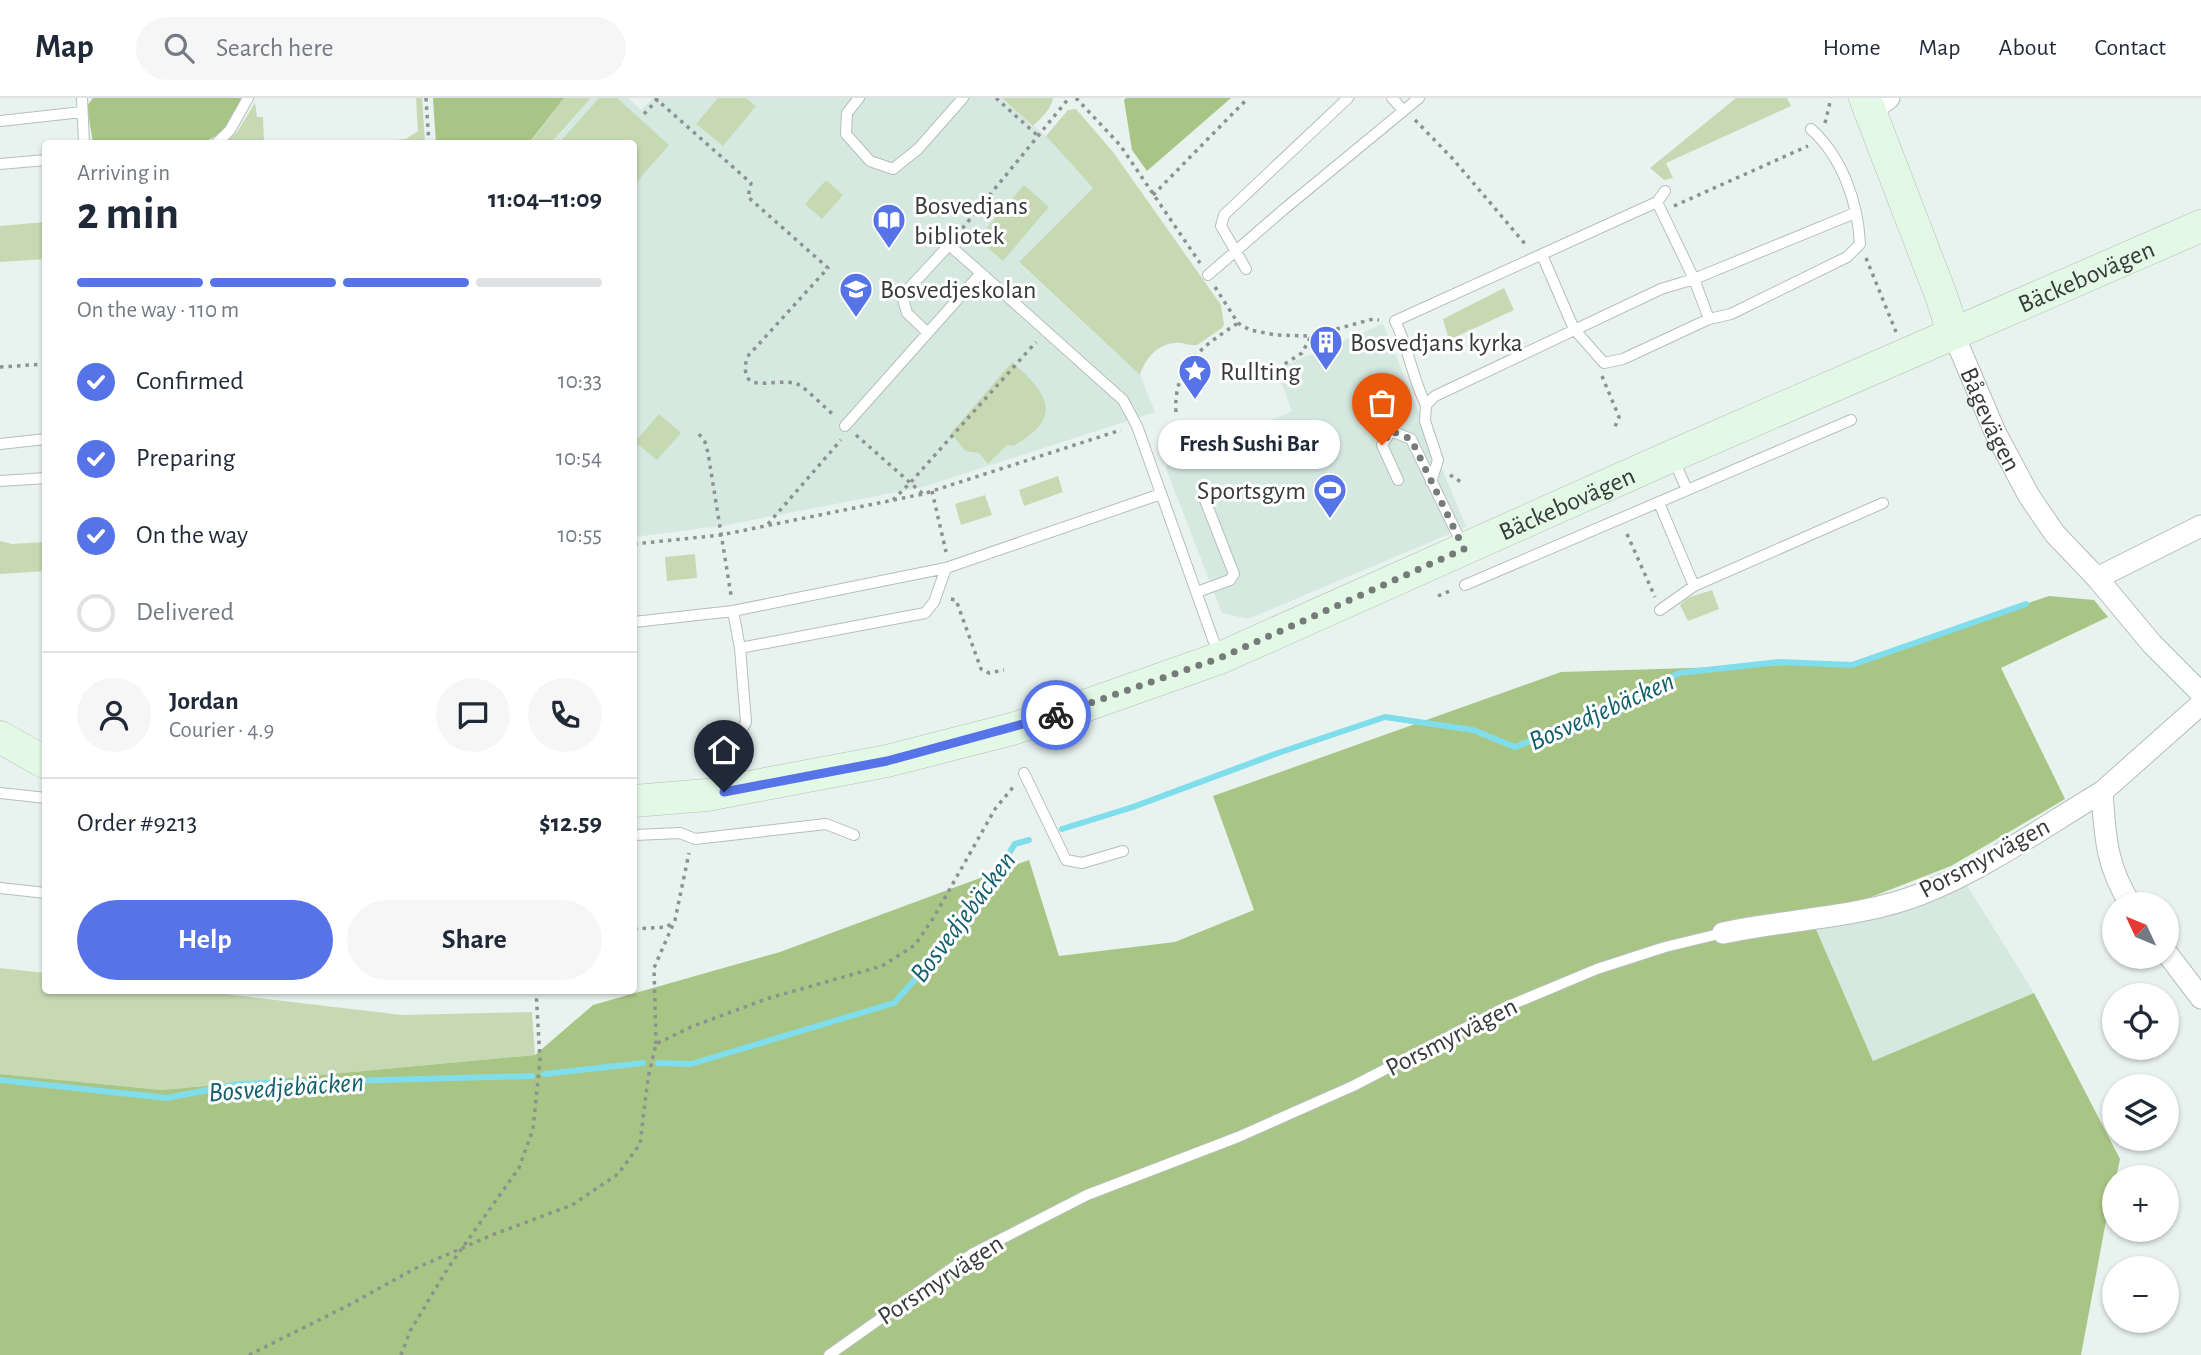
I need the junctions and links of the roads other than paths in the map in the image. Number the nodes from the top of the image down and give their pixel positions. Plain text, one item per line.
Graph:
1 (82, 98) edge
2 (248, 98) edge
3 (859, 98) edge
4 (963, 98) edge
5 (1348, 98) edge
6 (1392, 98) edge
7 (1419, 98) edge
8 (1875, 103) edge
9 (1402, 109) junction
10 (82, 112) junction
11 (0, 121) edge
12 (1811, 129) dead end
13 (84, 140) edge
14 (220, 140) edge
15 (42, 160) edge
16 (0, 164) edge
17 (1665, 191) dead end
18 (1657, 202) junction
19 (1855, 213) junction
20 (2201, 226) edge
21 (1235, 252) junction
22 (1540, 256) junction
23 (1246, 268) dead end
24 (981, 273) junction
25 (1208, 275) dead end
26 (1694, 279) junction
27 (1709, 319) junction
28 (1574, 329) junction
29 (928, 333) junction
30 (1953, 333) junction
31 (1366, 388) dead end
32 (1426, 405) junction
33 (1852, 420) dead end
34 (848, 428) road end
35 (1391, 431) junction
36 (42, 439) edge
37 (0, 444) edge
38 (1672, 456) junction
39 (42, 478) edge
40 (1398, 480) dead end
41 (0, 481) edge
42 (1432, 482) junction
43 (1688, 490) junction
44 (1161, 494) junction
45 (1205, 500) dead end
46 (1659, 503) junction
47 (1883, 503) dead end
48 (2201, 526) edge
49 (1464, 549) junction
50 (946, 568) junction
51 (2097, 578) junction
52 (1465, 585) dead end
53 (1694, 586) junction
54 (1197, 592) junction
55 (1660, 610) road end
56 (733, 611) junction
57 (637, 622) edge
58 (740, 648) junction
59 (1220, 658) junction
60 (2201, 693) edge
61 (2201, 704) edge
62 (0, 737) edge
63 (736, 741) dead end
64 (42, 761) edge
65 (1024, 773) road end
66 (2102, 792) junction
67 (0, 793) edge
68 (42, 798) edge
69 (637, 801) edge
70 (637, 835) edge
71 (854, 835) dead end
72 (1123, 851) dead end
73 (0, 888) edge
74 (2123, 892) edge
75 (42, 893) edge
76 (1723, 933) joint
77 (2179, 969) edge
78 (2201, 998) edge
79 (829, 1355) edge

1 - 10 lane
2 - 14 lane
3 - 4 lane
5 - 21 lane
6 - 9 lane
7 - 9 lane
8 - 30 street, Bågevägen
9 - 21 lane
10 - 11 lane
10 - 13 lane
12 - 19 lane
15 - 16 lane
17 - 18 lane
18 - 22 lane
18 - 26 lane
19 - 26 lane
19 - 27 lane
20 - 30 street, Bäckebovägen
21 - 23 lane
21 - 25 lane
22 - 28 lane
22 - 32 lane
24 - 29 lane
24 - 29 lane
24 - 44 lane
26 - 27 lane
26 - 28 lane
27 - 28 lane
28 - 32 lane
29 - 34 lane
30 - 38 street, Bäckebovägen
30 - 51 street, Bågevägen
31 - 35 lane
32 - 42 lane
33 - 43 lane
35 - 40 lane
35 - 42 lane
36 - 37 lane
38 - 43 lane
38 - 49 street, Bäckebovägen
39 - 41 lane
42 - 49 lane
43 - 46 lane
44 - 50 lane
44 - 54 lane
45 - 54 lane
46 - 52 lane
46 - 53 lane
47 - 53 lane
48 - 51 street
49 - 59 street, Bäckebovägen
50 - 56 lane
50 - 58 lane
51 - 60 street, Bågevägen
53 - 55 lane
54 - 59 lane
56 - 57 lane
56 - 58 lane
58 - 63 lane
59 - 69 street, Bäckebovägen
61 - 66 street, Porsmyrvägen
62 - 64 street
65 - 72 lane
66 - 74 street
66 - 76 street, Porsmyrvägen
67 - 68 lane
70 - 71 lane
73 - 75 lane
76 - 79 lane, Porsmyrvägen
77 - 78 street

